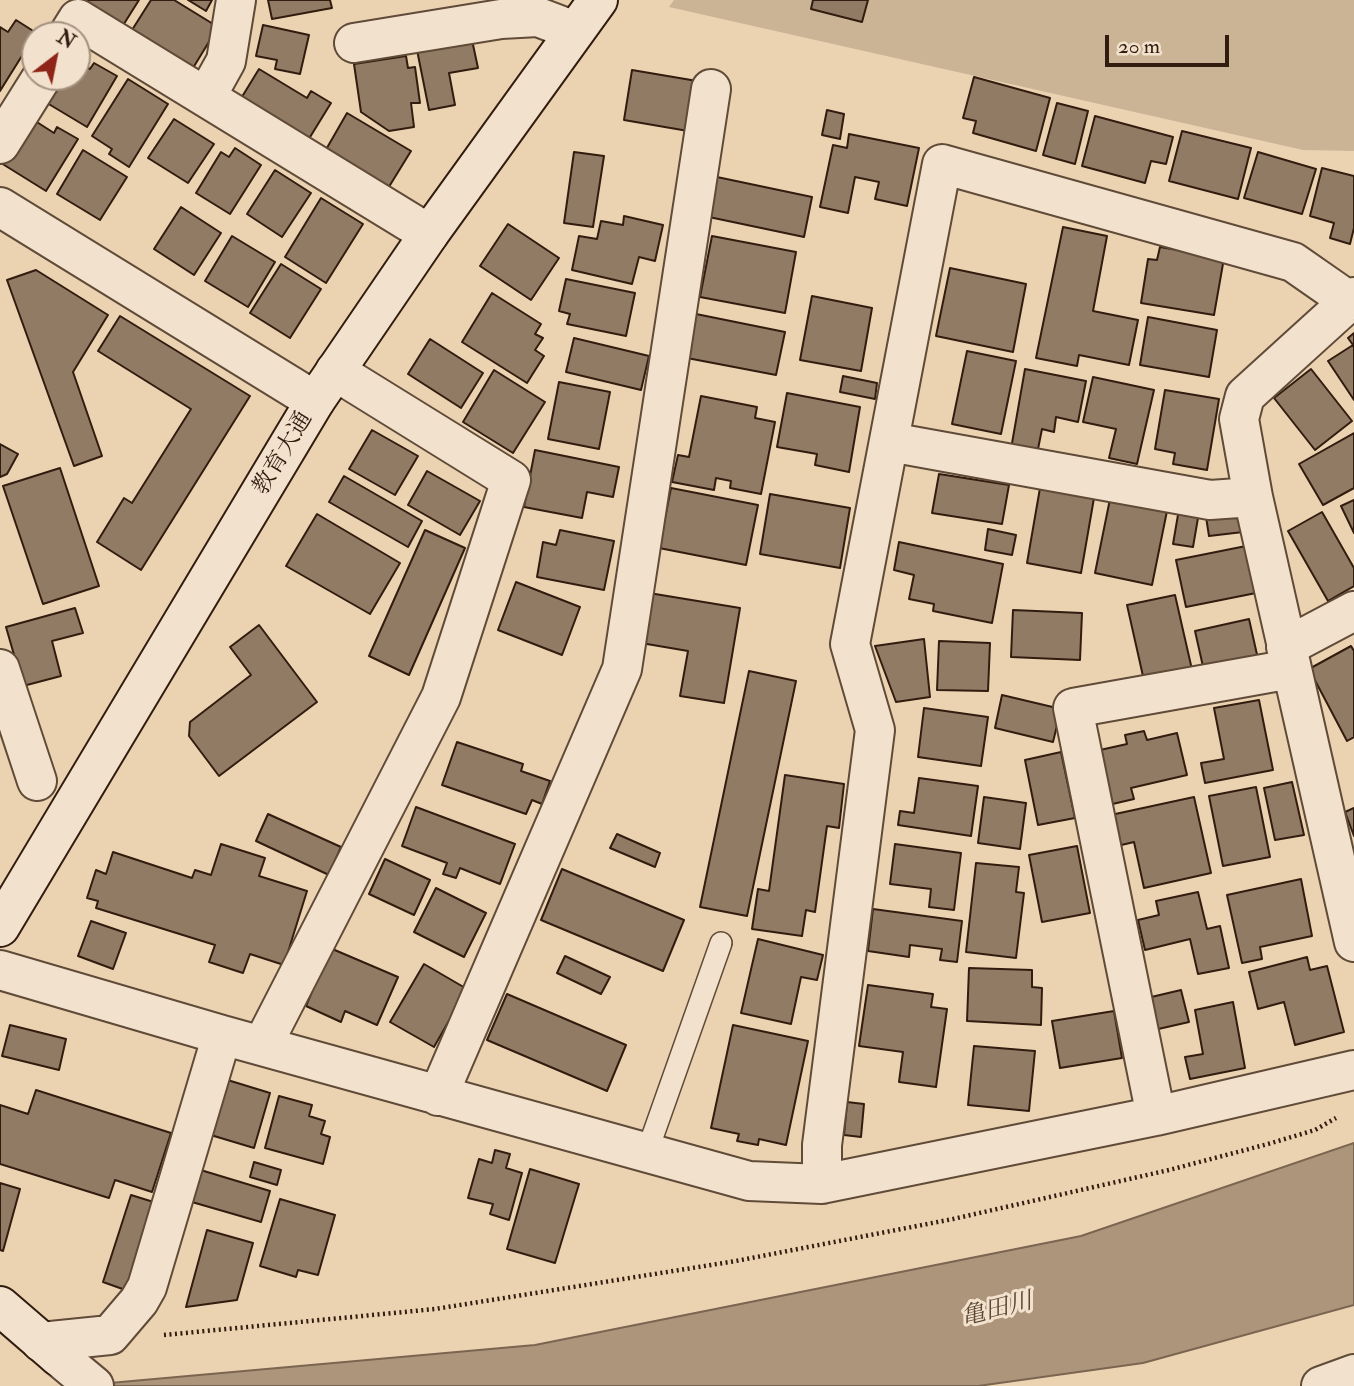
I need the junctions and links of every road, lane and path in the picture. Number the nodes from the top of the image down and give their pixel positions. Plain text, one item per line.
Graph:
1 (236, 0) edge
2 (598, 0) edge
3 (91, 27) edge
4 (575, 32) junction
5 (354, 43) dead end
6 (711, 89) dead end
7 (33, 91) edge
8 (206, 97) junction
9 (0, 144) edge
10 (0, 207) edge
11 (429, 234) junction
12 (1351, 299) edge
13 (325, 386) junction
14 (890, 442) junction
15 (1253, 496) junction
16 (1354, 611) edge
17 (1289, 658) junction
18 (0, 669) edge
19 (37, 780) dead end
20 (0, 927) edge
21 (1354, 942) edge
22 (721, 943) dead end
23 (0, 970) edge
24 (222, 1035) junction
25 (262, 1046) junction
26 (1353, 1071) edge
27 (438, 1096) junction
28 (1156, 1116) junction
29 (1338, 1117) dead end
30 (647, 1152) junction
31 (822, 1184) junction
32 (0, 1306) edge
33 (110, 1335) junction
34 (50, 1349) junction
35 (1354, 1374) edge
36 (94, 1386) edge
37 (1321, 1386) edge

1 - 8 street
2 - 4 street, 教育大通
3 - 8 street
4 - 5 street
4 - 11 street, 教育大通
6 - 27 street
7 - 9 street
8 - 11 street
10 - 13 street
11 - 13 street, 教育大通
12 - 14 street
12 - 15 street
13 - 20 street, 教育大通
13 - 25 street
14 - 15 street
14 - 31 street
15 - 17 street
16 - 17 street
17 - 21 street
17 - 28 street
18 - 19 street
22 - 30 lane
23 - 24 street
24 - 25 street
24 - 33 street
25 - 27 street
26 - 28 street
27 - 30 street
28 - 31 street
29 - 33 path
30 - 31 street
32 - 34 street
33 - 34 street
34 - 36 street
35 - 37 street

